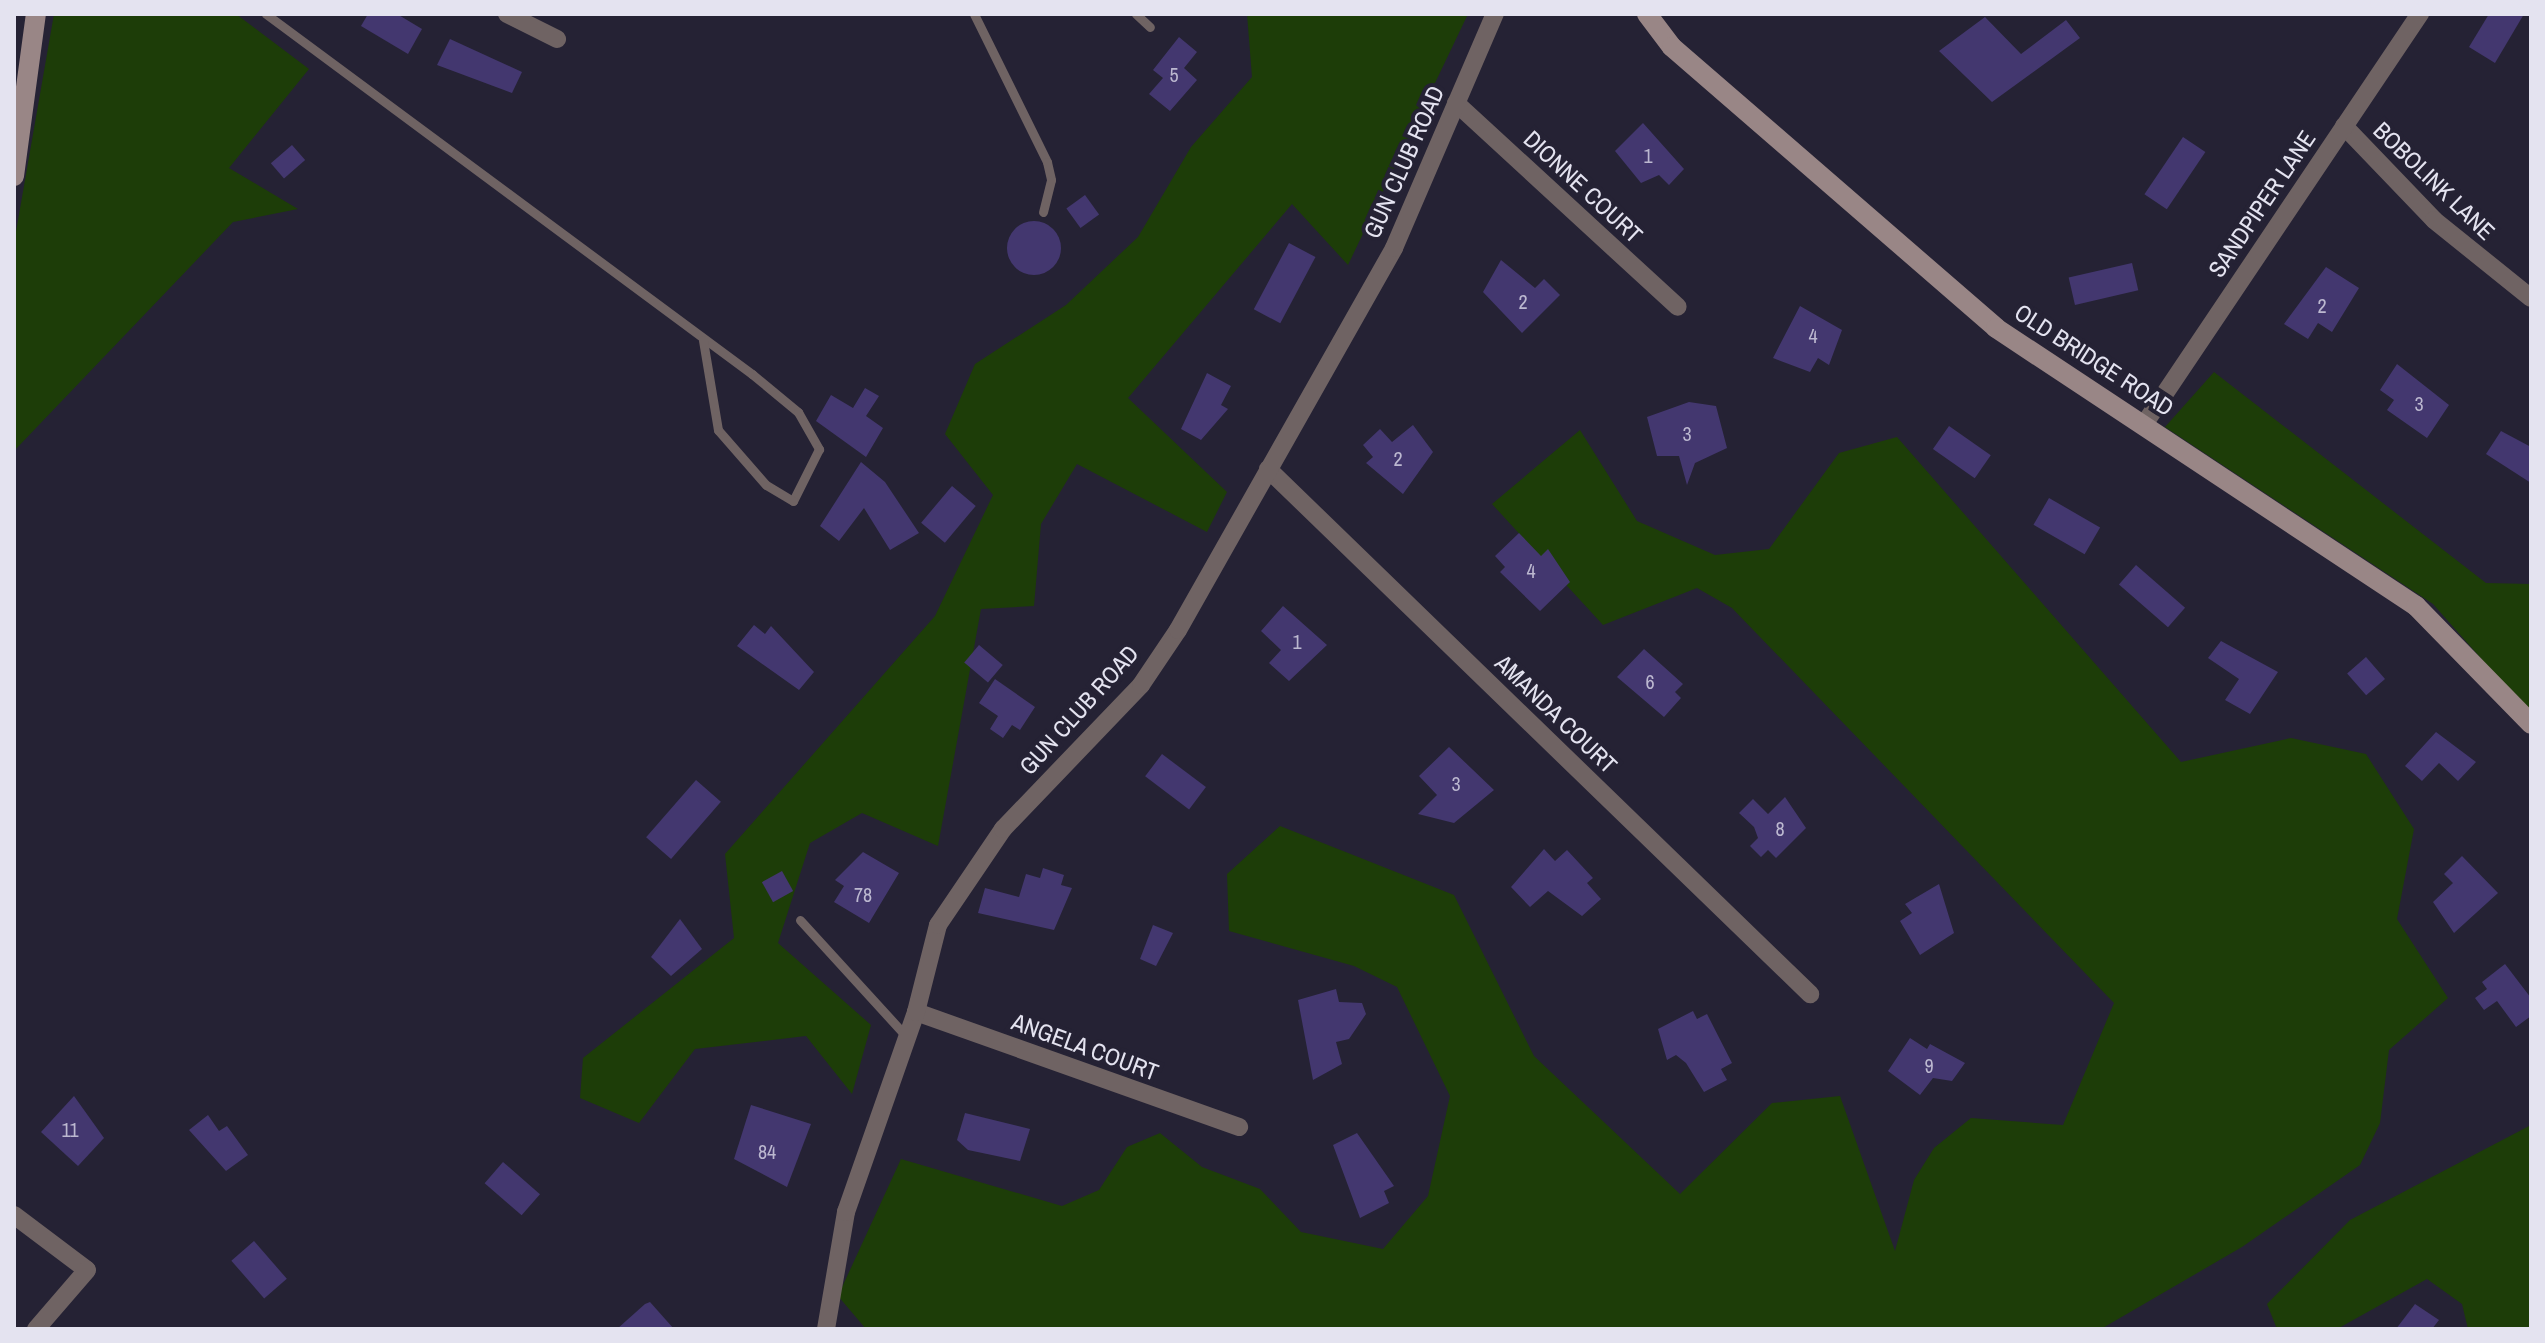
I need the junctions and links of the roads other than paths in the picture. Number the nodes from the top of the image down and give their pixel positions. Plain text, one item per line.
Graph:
1 (36, 14) edge
2 (266, 14) edge
3 (507, 14) edge
4 (974, 14) edge
5 (1136, 14) edge
6 (1495, 14) edge
7 (1647, 14) edge
8 (2420, 14) edge
9 (1150, 27) dead end
10 (557, 39) dead end
11 (1456, 103) junction
12 (2344, 126) junction
13 (14, 176) edge
14 (1043, 212) dead end
15 (2531, 298) edge
16 (1678, 307) dead end
17 (703, 340) junction
18 (2145, 423) junction
19 (1268, 469) junction
20 (2531, 724) edge
21 (800, 920) dead end
22 (1810, 994) dead end
23 (916, 1012) junction
24 (907, 1037) junction
25 (1239, 1127) dead end
26 (14, 1215) edge
27 (36, 1329) edge
28 (826, 1329) edge

1 - 13 street
2 - 17 lane
3 - 10 street
4 - 14 lane
5 - 9 lane
6 - 11 street, GUN CLUB ROAD
7 - 18 street, OLD BRIDGE ROAD
8 - 12 street, SANDPIPER LANE
11 - 16 street, DIONNE COURT
11 - 19 street, GUN CLUB ROAD
12 - 15 street, BOBOLINK LANE
12 - 18 street, SANDPIPER LANE
17 - 17 lane
18 - 20 street, OLD BRIDGE ROAD
19 - 22 street, AMANDA COURT
19 - 23 street, GUN CLUB ROAD
21 - 24 lane
23 - 24 street, GUN CLUB ROAD
23 - 25 street, ANGELA COURT
24 - 28 street, GUN CLUB ROAD
26 - 27 street

